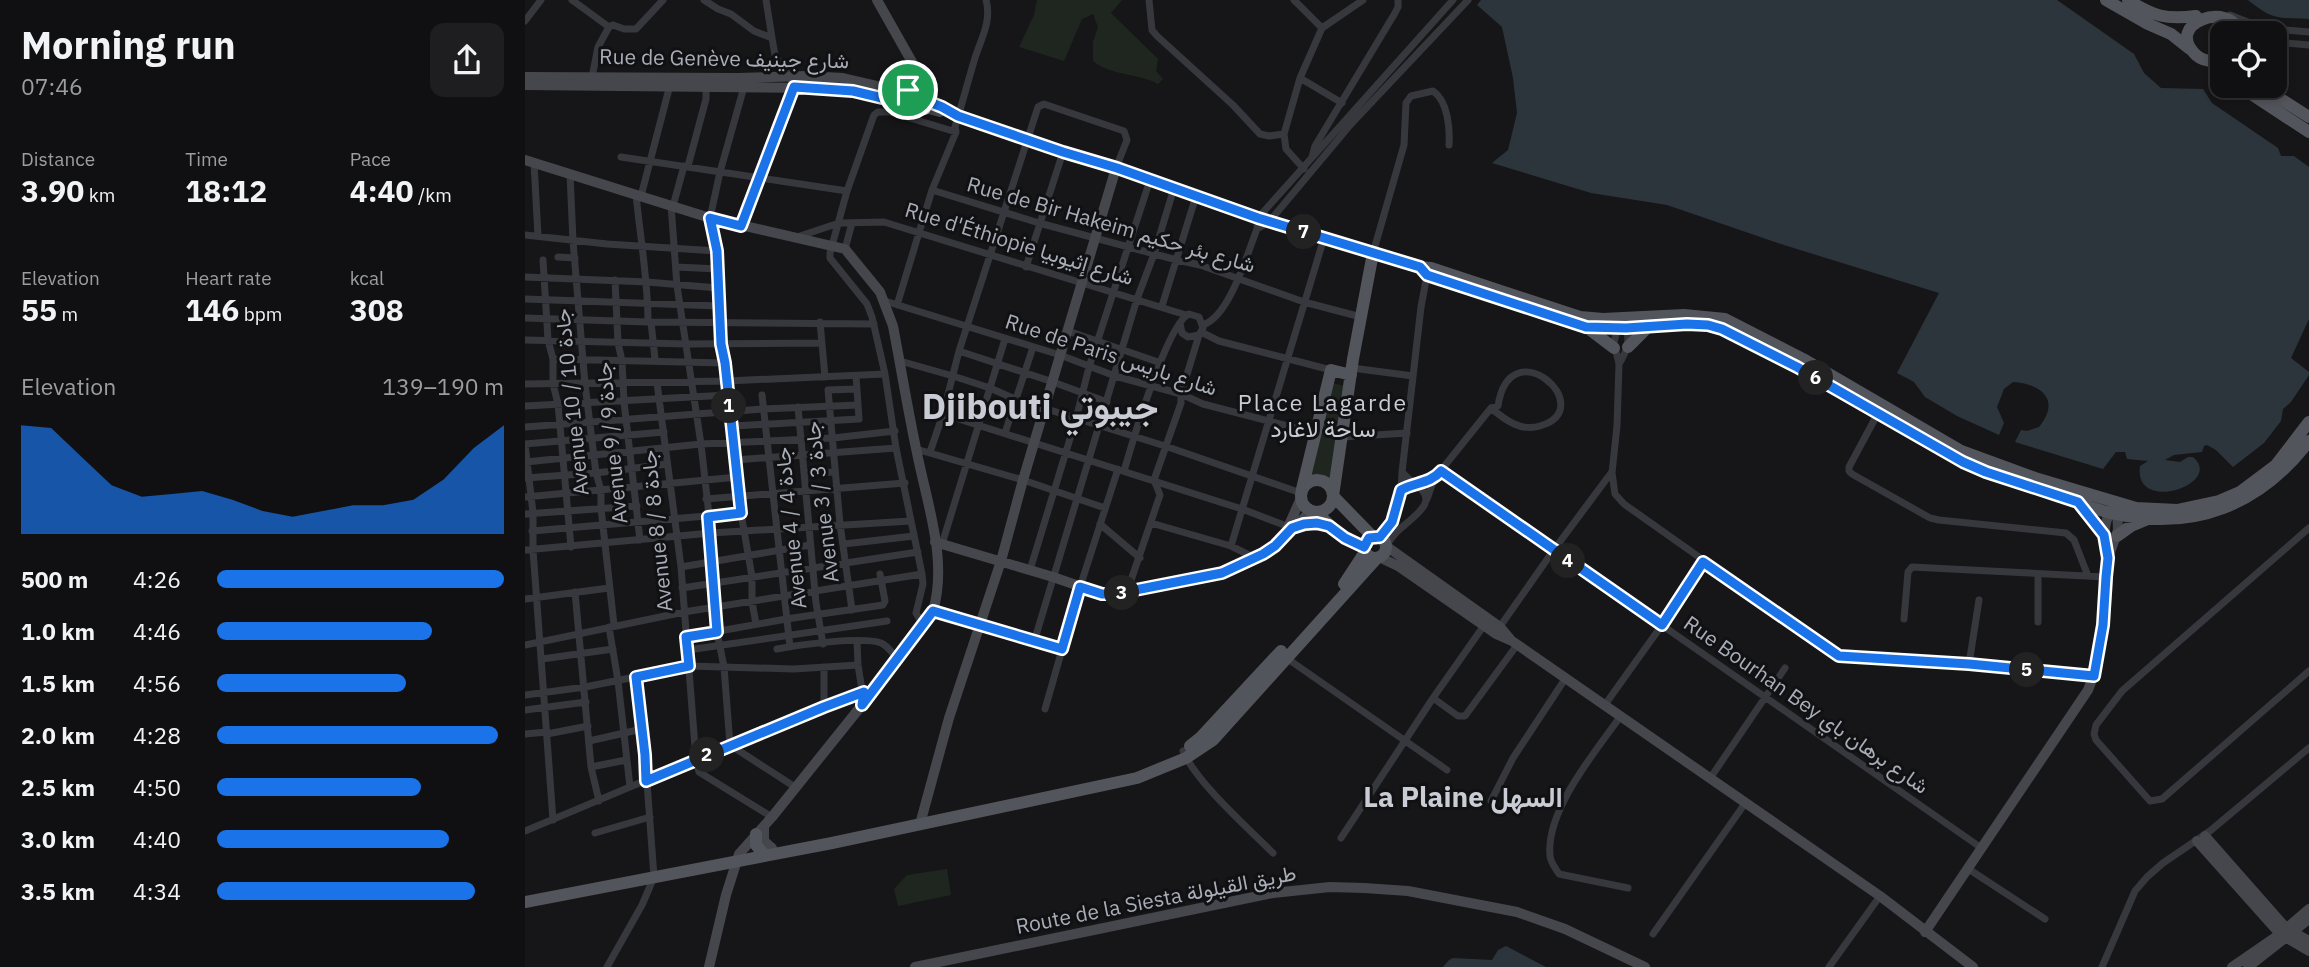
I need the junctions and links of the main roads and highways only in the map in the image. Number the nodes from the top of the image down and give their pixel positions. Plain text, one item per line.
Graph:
1 (2106, 0) edge
2 (2127, 0) edge
3 (2196, 16) junction
4 (2235, 21) edge
5 (2195, 53) junction
6 (2210, 61) edge
7 (2257, 98) edge
8 (2279, 98) edge
9 (2309, 117) edge
10 (2309, 132) edge
11 (1426, 270) junction
12 (1621, 324) junction
13 (1724, 324) junction
14 (1649, 326) junction
15 (1586, 327) junction
16 (1351, 372) junction
17 (1880, 410) junction
18 (2309, 422) edge
19 (2309, 441) edge
20 (1301, 493) junction
21 (1333, 496) junction
22 (2078, 502) junction
23 (2115, 510) junction
24 (1313, 512) junction
25 (2148, 519) junction
26 (1333, 529) junction
27 (1288, 530) road end
28 (1375, 548) junction
29 (1347, 581) junction
30 (1283, 655) junction
31 (760, 830) road end
32 (765, 851) junction
33 (655, 873) junction
34 (525, 895) edge
35 (525, 902) edge

1 - 5 main road
2 - 3 main road
3 - 4 main road
3 - 5 main road
5 - 6 main road
7 - 10 main road
8 - 9 main road
11 - 12 main road
11 - 15 main road
11 - 16 main road
12 - 13 main road
12 - 14 main road
12 - 15 main road
13 - 14 main road
13 - 17 main road
14 - 15 main road
16 - 20 main road
16 - 21 main road
17 - 22 main road
17 - 23 main road
18 - 23 main road
19 - 25 main road
20 - 21 main road
20 - 24 main road
21 - 24 main road
21 - 28 main road
22 - 23 main road
22 - 25 main road
23 - 25 main road
24 - 26 main road
26 - 27 main road
26 - 28 main road
26 - 29 main road
28 - 29 main road
28 - 30 main road
29 - 30 main road
30 - 32 main road
31 - 32 main road
32 - 33 main road
33 - 34 main road
33 - 35 main road

